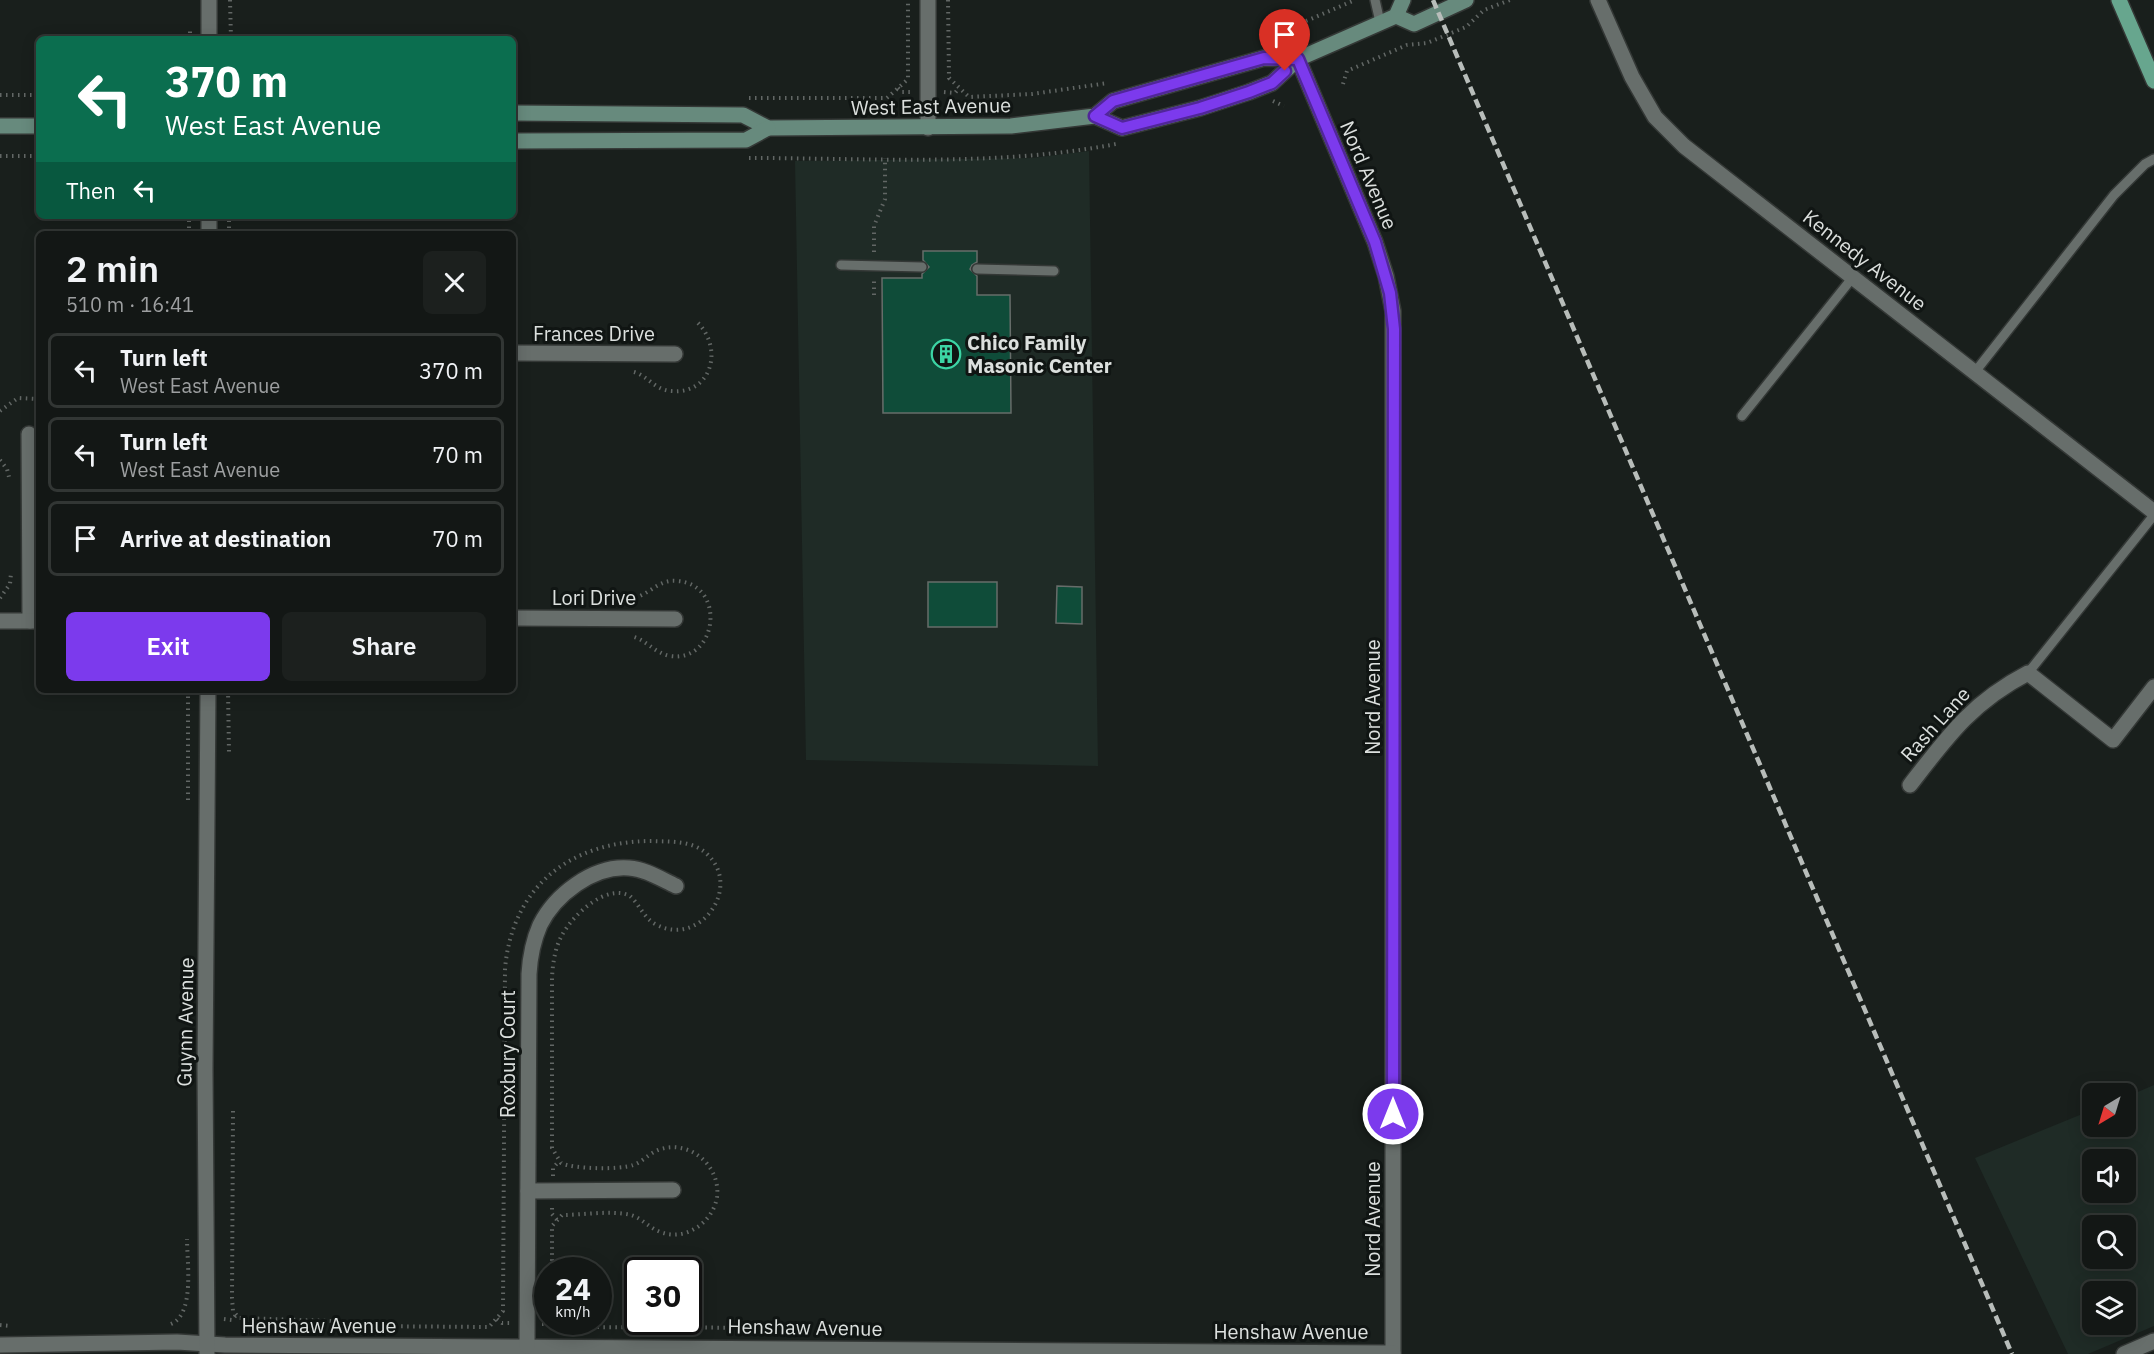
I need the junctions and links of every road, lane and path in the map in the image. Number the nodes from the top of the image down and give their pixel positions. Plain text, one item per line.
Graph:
1 (209, 0) edge
2 (230, 0) edge
3 (908, 0) edge
4 (928, 0) edge
5 (948, 0) edge
6 (1355, 0) edge
7 (1375, 0) edge
8 (1403, 0) edge
9 (1466, 0) edge
10 (2119, 0) edge
11 (1601, 1) edge
12 (1396, 16) junction
13 (1380, 22) junction
14 (209, 36) edge
15 (231, 36) edge
16 (1252, 44) dead end
17 (1298, 59) junction
18 (1119, 81) dead end
19 (2154, 81) edge
20 (0, 95) edge
21 (36, 95) edge
22 (740, 98) dead end
23 (1265, 104) dead end
24 (1284, 106) dead end
25 (516, 113) edge
26 (1095, 116) junction
27 (0, 126) edge
28 (36, 126) edge
29 (768, 128) junction
30 (928, 128) junction
31 (516, 141) edge
32 (1119, 143) dead end
33 (0, 156) edge
34 (36, 156) edge
35 (745, 158) dead end
36 (885, 158) junction
37 (2154, 159) edge
38 (841, 265) dead end
39 (874, 266) junction
40 (922, 267) dead end
41 (977, 269) dead end
42 (1054, 270) dead end
43 (1853, 277) junction
44 (874, 295) dead end
45 (516, 353) edge
46 (675, 354) dead end
47 (1975, 372) junction
48 (36, 399) edge
49 (0, 411) edge
50 (1742, 416) dead end
51 (28, 435) dead end
52 (0, 460) edge
53 (10, 486) dead end
54 (2154, 514) edge
55 (10, 565) dead end
56 (0, 598) edge
57 (516, 618) edge
58 (675, 619) dead end
59 (0, 621) edge
60 (34, 621) edge
61 (2028, 673) junction
62 (2154, 687) edge
63 (188, 693) edge
64 (208, 693) edge
65 (228, 693) edge
66 (228, 753) dead end
67 (1910, 785) dead end
68 (188, 812) dead end
69 (676, 885) dead end
70 (673, 1190) dead end
71 (528, 1191) junction
72 (187, 1236) dead end
73 (0, 1325) edge
74 (17, 1326) dead end
75 (161, 1326) dead end
76 (612, 1327) edge
77 (802, 1328) dead end
78 (2154, 1341) edge
79 (0, 1345) edge
80 (527, 1346) junction
81 (207, 1349) edge
82 (1393, 1354) edge
83 (2124, 1354) edge

1 - 14 street
2 - 15 path
3 - 22 path
4 - 30 street
5 - 18 path
6 - 16 path
7 - 13 lane
8 - 12 main road
9 - 12 main road, West East Avenue
10 - 19 main road
11 - 43 street, Kennedy Avenue
12 - 13 main road, West East Avenue
13 - 17 main road, West East Avenue
17 - 26 main road, West East Avenue
17 - 26 main road, West East Avenue
17 - 82 street, Nord Avenue
20 - 21 path
23 - 24 path
25 - 29 main road, West East Avenue
26 - 30 main road, West East Avenue
27 - 28 main road
29 - 30 main road, West East Avenue
29 - 31 main road, West East Avenue
32 - 36 path
33 - 34 path
35 - 36 path
36 - 39 path
37 - 47 lane
38 - 39 lane
39 - 40 lane
39 - 44 path
41 - 42 lane
43 - 47 street, Kennedy Avenue
43 - 50 lane
45 - 46 street, Frances Drive
47 - 54 street, Kennedy Avenue
48 - 49 path
51 - 60 street
52 - 53 path
54 - 61 lane
55 - 56 path
57 - 58 street, Lori Drive
59 - 60 street
61 - 62 street
61 - 67 street, Rash Lane
63 - 68 path
64 - 81 street, Guynn Avenue
65 - 66 path
69 - 71 street, Roxbury Court
70 - 71 street
71 - 80 street, Roxbury Court
72 - 75 path
73 - 74 path
76 - 77 path
78 - 83 street
79 - 81 street, Henshaw Avenue
80 - 81 street, Henshaw Avenue
80 - 82 street, Henshaw Avenue

